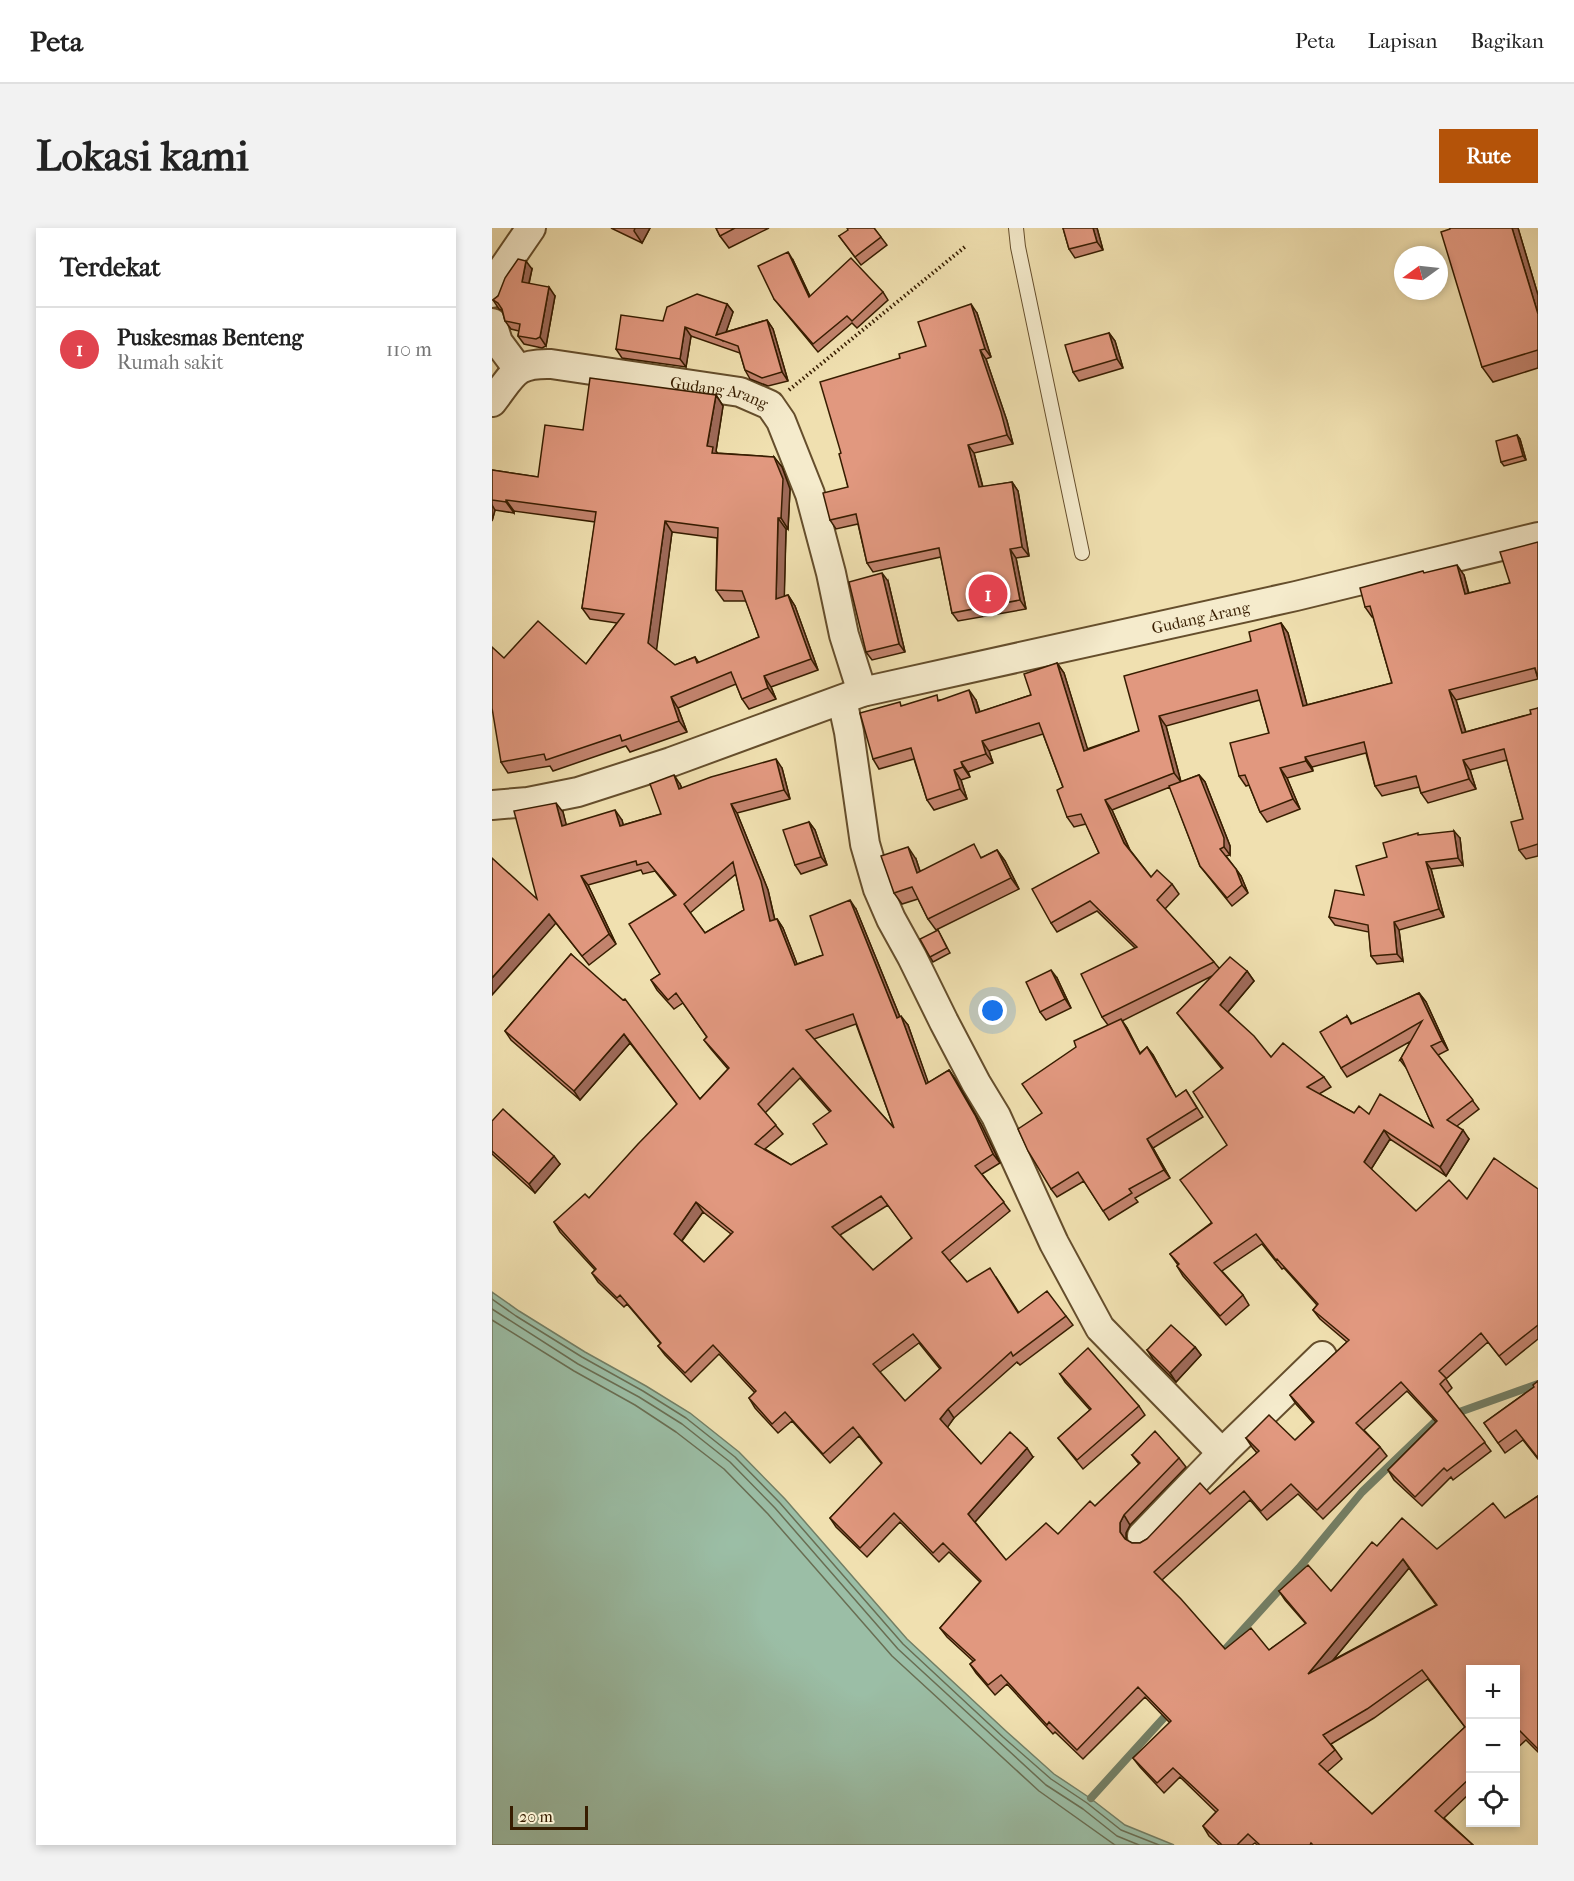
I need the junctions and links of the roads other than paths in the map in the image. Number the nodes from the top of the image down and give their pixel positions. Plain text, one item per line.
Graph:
1 (531, 228) edge
2 (1016, 228) edge
3 (492, 293) edge
4 (492, 323) edge
5 (518, 369) junction
6 (492, 402) edge
7 (1538, 537) edge
8 (1082, 554) dead end
9 (852, 696) junction
10 (492, 805) edge
11 (1322, 1356) dead end
12 (1222, 1453) junction
13 (1142, 1536) dead end

1 - 3 street
2 - 8 lane
4 - 5 street
5 - 6 street
5 - 9 street, Gudang Arang
7 - 9 street, Gudang Arang
9 - 10 street, Gudang Arang
9 - 12 street
11 - 12 street
12 - 13 street

